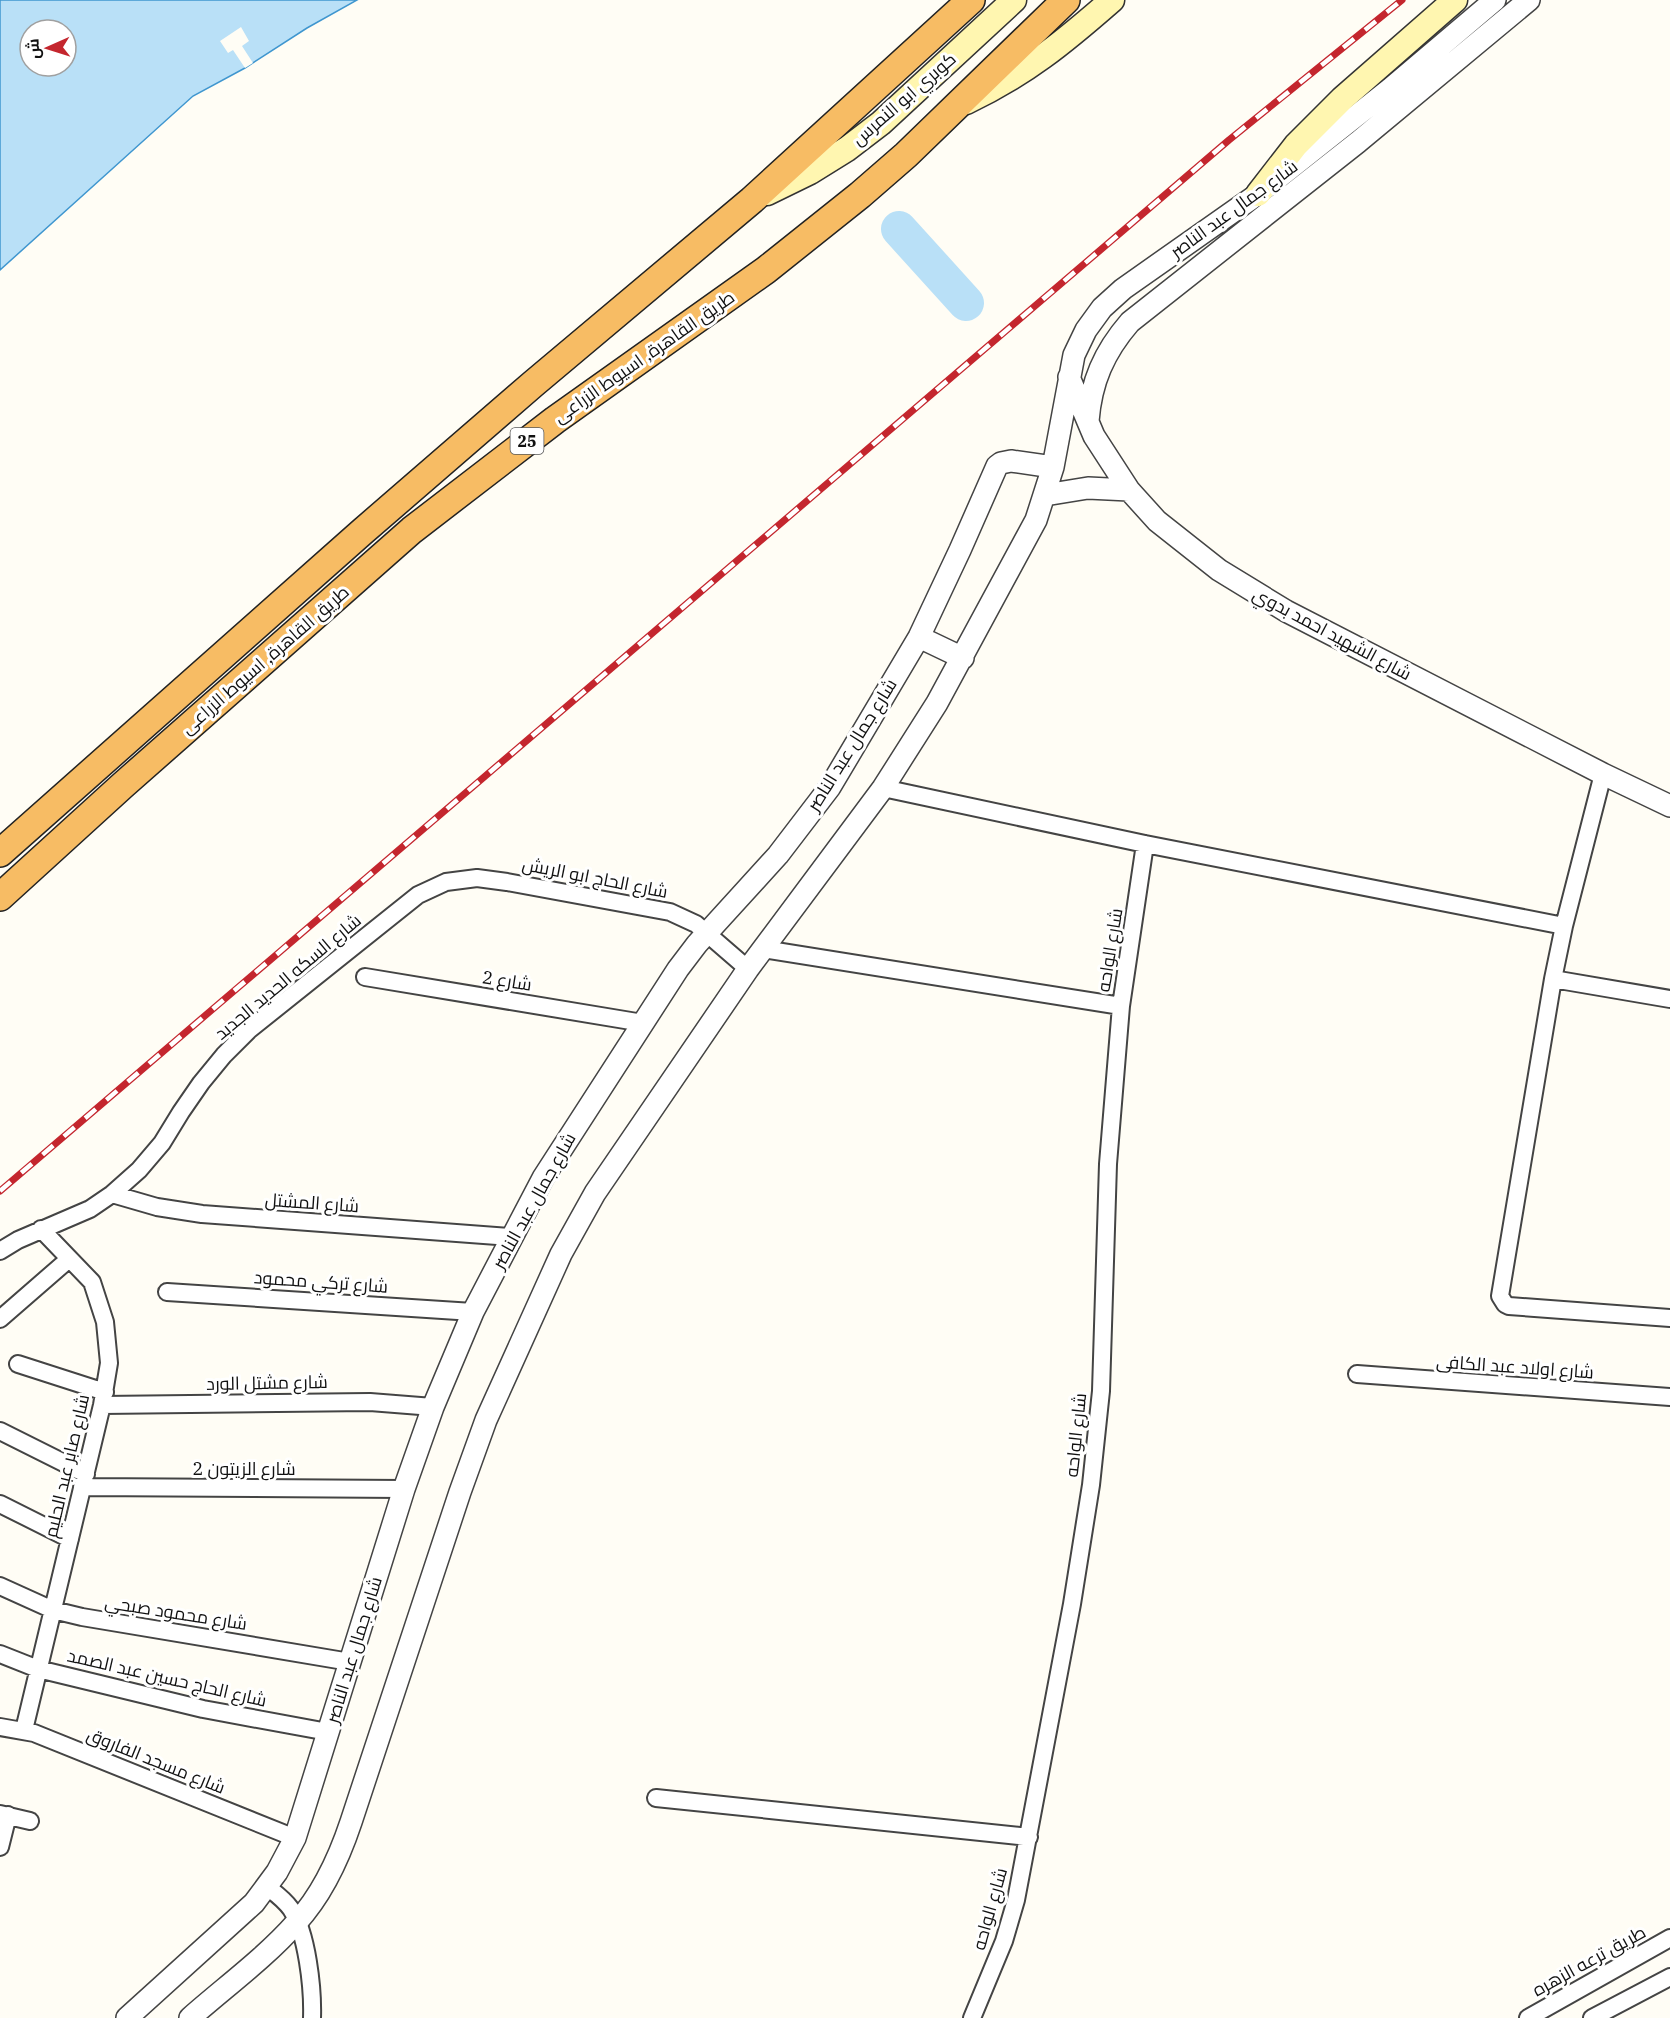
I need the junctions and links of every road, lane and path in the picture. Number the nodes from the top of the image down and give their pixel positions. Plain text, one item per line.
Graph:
1 (971, 0) edge
2 (1014, 0) edge
3 (1066, 0) edge
4 (1112, 0) edge
5 (1455, 0) edge
6 (1495, 0) edge
7 (1529, 0) edge
8 (958, 106) junction
9 (1258, 194) junction
10 (753, 200) junction
11 (1069, 377) junction
12 (1088, 422) junction
13 (1053, 467) junction
14 (1129, 490) junction
15 (1045, 495) junction
16 (919, 637) junction
17 (963, 658) junction
18 (1603, 774) junction
19 (883, 788) junction
20 (1670, 806) edge
21 (1145, 844) junction
22 (0, 853) edge
23 (418, 895) joint
24 (0, 897) edge
25 (1564, 926) junction
26 (706, 933) junction
27 (763, 949) junction
28 (748, 969) junction
29 (365, 977) dead end
30 (1553, 979) junction
31 (1670, 999) edge
32 (1121, 1005) junction
33 (643, 1023) junction
34 (112, 1194) junction
35 (41, 1229) junction
36 (511, 1237) junction
37 (0, 1251) edge
38 (69, 1259) junction
39 (167, 1292) dead end
40 (473, 1312) junction
41 (1670, 1317) edge
42 (0, 1319) edge
43 (18, 1364) dead end
44 (1357, 1374) dead end
45 (1670, 1397) edge
46 (103, 1399) junction
47 (433, 1407) junction
48 (0, 1431) edge
49 (84, 1480) junction
50 (404, 1489) junction
51 (0, 1504) edge
52 (70, 1539) junction
53 (0, 1586) edge
54 (53, 1610) junction
55 (0, 1654) edge
56 (350, 1662) junction
57 (38, 1669) junction
58 (0, 1727) edge
59 (24, 1730) junction
60 (328, 1732) junction
61 (656, 1798) dead end
62 (4, 1814) edge
63 (30, 1821) dead end
64 (1029, 1837) junction
65 (295, 1838) junction
66 (0, 1847) edge
67 (266, 1886) junction
68 (298, 1922) junction
69 (1670, 1938) edge
70 (1670, 1977) edge
71 (127, 2018) edge
72 (190, 2018) edge
73 (312, 2018) edge
74 (972, 2018) edge
75 (1528, 2018) edge
76 (1592, 2018) edge

1 - 10 highway, طريق القاهرة, اسيوط الزراعى / 25
2 - 10 main road, كوبري ابو النمرس
3 - 8 highway, طريق القاهرة, اسيوط الزراعى / 25
4 - 8 main road
5 - 9 main road
6 - 9 street, شارع جمال عبد الناصر
7 - 12 street, شارع جمال عبد الناصر
8 - 24 highway, طريق القاهرة, اسيوط الزراعى / 25
9 - 11 street, شارع جمال عبد الناصر
10 - 22 highway, طريق القاهرة, اسيوط الزراعى / 25
11 - 12 street, شارع الشهيد احمد بدوي
11 - 13 street, شارع جمال عبد الناصر
12 - 14 street, شارع الشهيد احمد بدوي
13 - 15 street, شارع جمال عبد الناصر
13 - 16 street, شارع جمال عبد الناصر
14 - 15 street
14 - 18 street, شارع الشهيد احمد بدوي
15 - 17 street, شارع جمال عبد الناصر
16 - 17 street
16 - 26 street, شارع جمال عبد الناصر
17 - 19 street, شارع جمال عبد الناصر
18 - 20 street, شارع الشهيد احمد بدوي
18 - 25 street
19 - 21 street
19 - 27 street, شارع جمال عبد الناصر
21 - 25 street
21 - 32 street, شارع الواحه
23 - 26 street, شارع الحاج ابو الريش
23 - 34 street, شارع السكه الحديد الجديد
25 - 30 street
26 - 28 street, شارع الحاج ابو الريش
26 - 33 street, شارع جمال عبد الناصر
27 - 28 street, شارع جمال عبد الناصر
27 - 32 street
28 - 68 street, شارع جمال عبد الناصر
29 - 33 street, شارع 2
30 - 31 street
30 - 41 street
32 - 64 street, شارع الواحه
33 - 36 street, شارع جمال عبد الناصر
34 - 35 street, شارع السكه الحديد الجديد
34 - 36 street, شارع المشتل
35 - 37 street, شارع السكه الحديد الجديد
35 - 38 street, شارع صابر عبد الحليم
36 - 40 street, شارع جمال عبد الناصر
38 - 42 street
38 - 46 street, شارع صابر عبد الحليم
39 - 40 street, شارع تركي محمود
40 - 47 street, شارع جمال عبد الناصر
43 - 46 street, شارع مشتل الورد
44 - 45 street, شارع اولاد عبد الكافى
46 - 47 street, شارع مشتل الورد
46 - 49 street, شارع صابر عبد الحليم
47 - 50 street, شارع جمال عبد الناصر
48 - 49 street
49 - 50 street, شارع الزيتون 2
49 - 52 street, شارع صابر عبد الحليم
50 - 56 street, شارع جمال عبد الناصر
51 - 52 street
52 - 54 street, شارع صابر عبد الحليم
53 - 54 street, شارع محمود صبحي
54 - 56 street, شارع محمود صبحي
54 - 57 street, شارع صابر عبد الحليم
55 - 57 street, شارع الحاج حسين عبد الصمد
56 - 60 street, شارع جمال عبد الناصر
57 - 59 street, شارع صابر عبد الحليم
57 - 60 street, شارع الحاج حسين عبد الصمد
58 - 59 street, شارع مسجد الفاروق
59 - 65 street, شارع مسجد الفاروق
60 - 65 street, شارع جمال عبد الناصر
61 - 64 street
62 - 63 street
62 - 66 street
64 - 74 street, شارع الواحه
65 - 67 street, شارع جمال عبد الناصر
67 - 68 street
67 - 71 street, شارع جمال عبد الناصر
68 - 72 street, شارع جمال عبد الناصر
68 - 73 street
69 - 75 street, طريق ترعه الزهره
70 - 76 street

